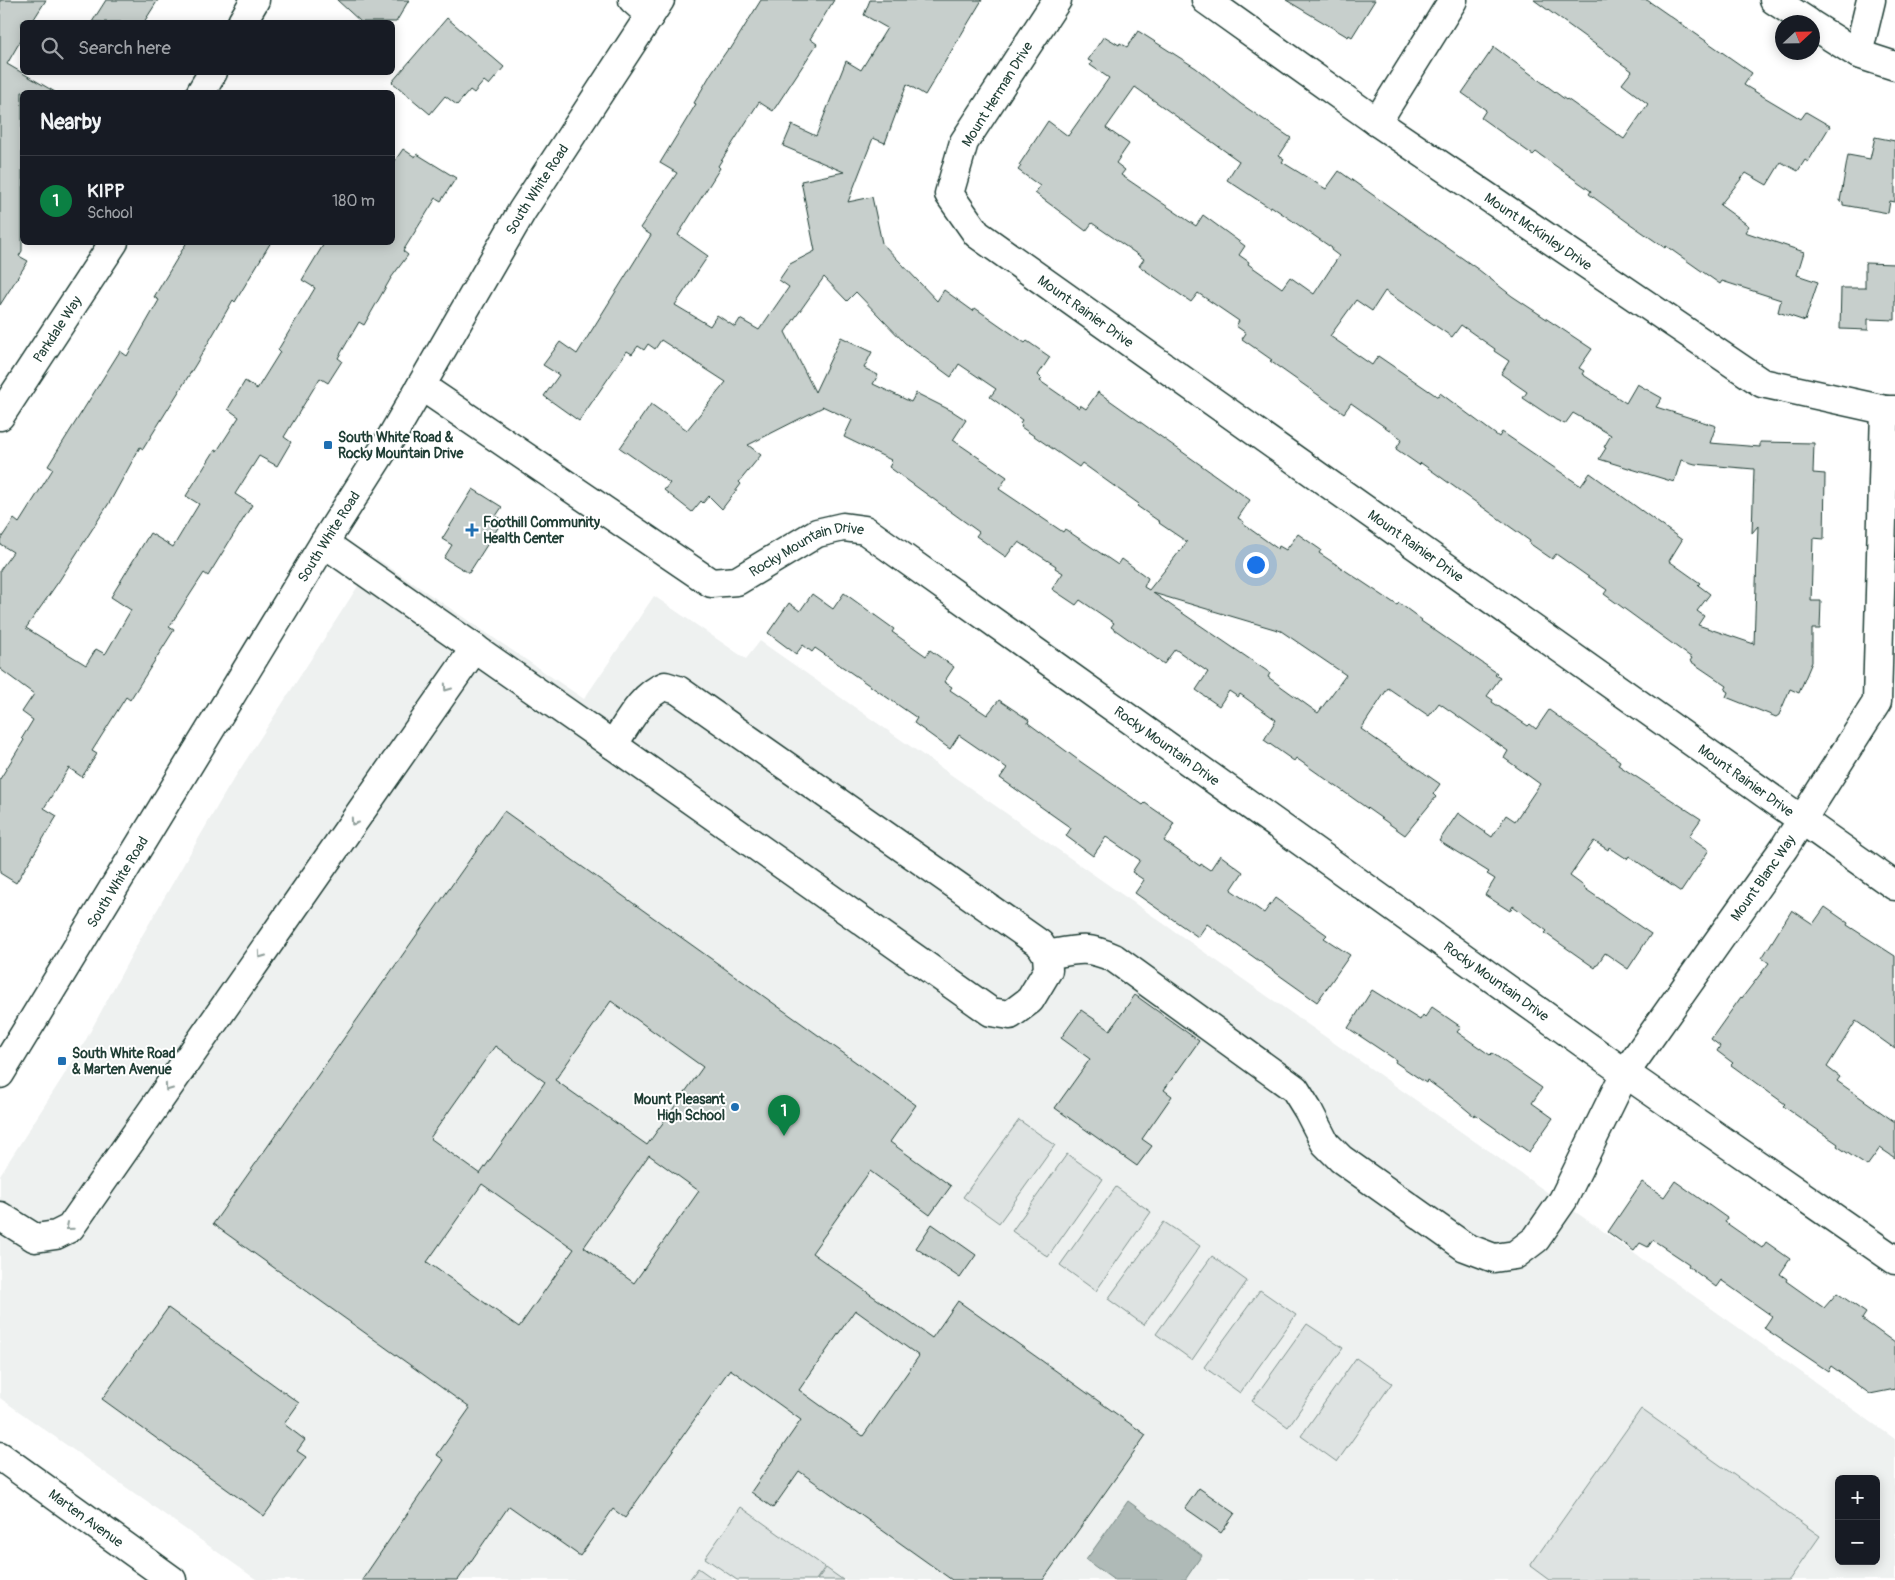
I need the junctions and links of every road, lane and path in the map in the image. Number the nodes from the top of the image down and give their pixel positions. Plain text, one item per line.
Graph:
1 (255, 0) edge
2 (1057, 0) edge
3 (1206, 0) edge
4 (1453, 0) edge
5 (1774, 0) edge
6 (1871, 0) edge
7 (648, 5) edge
8 (1797, 15) edge
9 (243, 20) edge
10 (1820, 30) edge
11 (1858, 54) junction
12 (1895, 66) edge
13 (211, 75) edge
14 (202, 90) edge
15 (1377, 122) junction
16 (949, 194) joint
17 (112, 245) edge
18 (421, 386) junction
19 (1890, 410) edge
20 (0, 416) edge
21 (324, 543) junction
22 (475, 648) junction
23 (613, 746) junction
24 (1801, 821) junction
25 (1895, 886) edge
26 (1047, 955) junction
27 (1624, 1073) junction
28 (0, 1074) edge
29 (0, 1216) edge
30 (1895, 1260) edge
31 (0, 1456) edge
32 (172, 1580) edge

1 - 9 street
2 - 16 street, Mount Herman Drive
3 - 15 street, Mount McKinley Drive
4 - 15 street
5 - 8 street
6 - 11 street
7 - 18 street, South White Road
10 - 11 street
11 - 12 street
13 - 14 street
15 - 19 street, Mount McKinley Drive
16 - 24 street, Mount Rainier Drive
17 - 20 street, Parkdale Way
18 - 21 street, South White Road
18 - 27 street, Rocky Mountain Drive
19 - 24 street, Mount Blanc Way
21 - 22 street
21 - 28 street, South White Road
22 - 23 street
22 -> 29 street
23 - 26 street
23 - 26 street
24 - 25 street, Mount Rainier Drive
24 - 27 street, Mount Blanc Way
26 - 27 street, Mount Blanc Way
27 - 30 street, Rocky Mountain Drive
31 - 32 street, Marten Avenue

